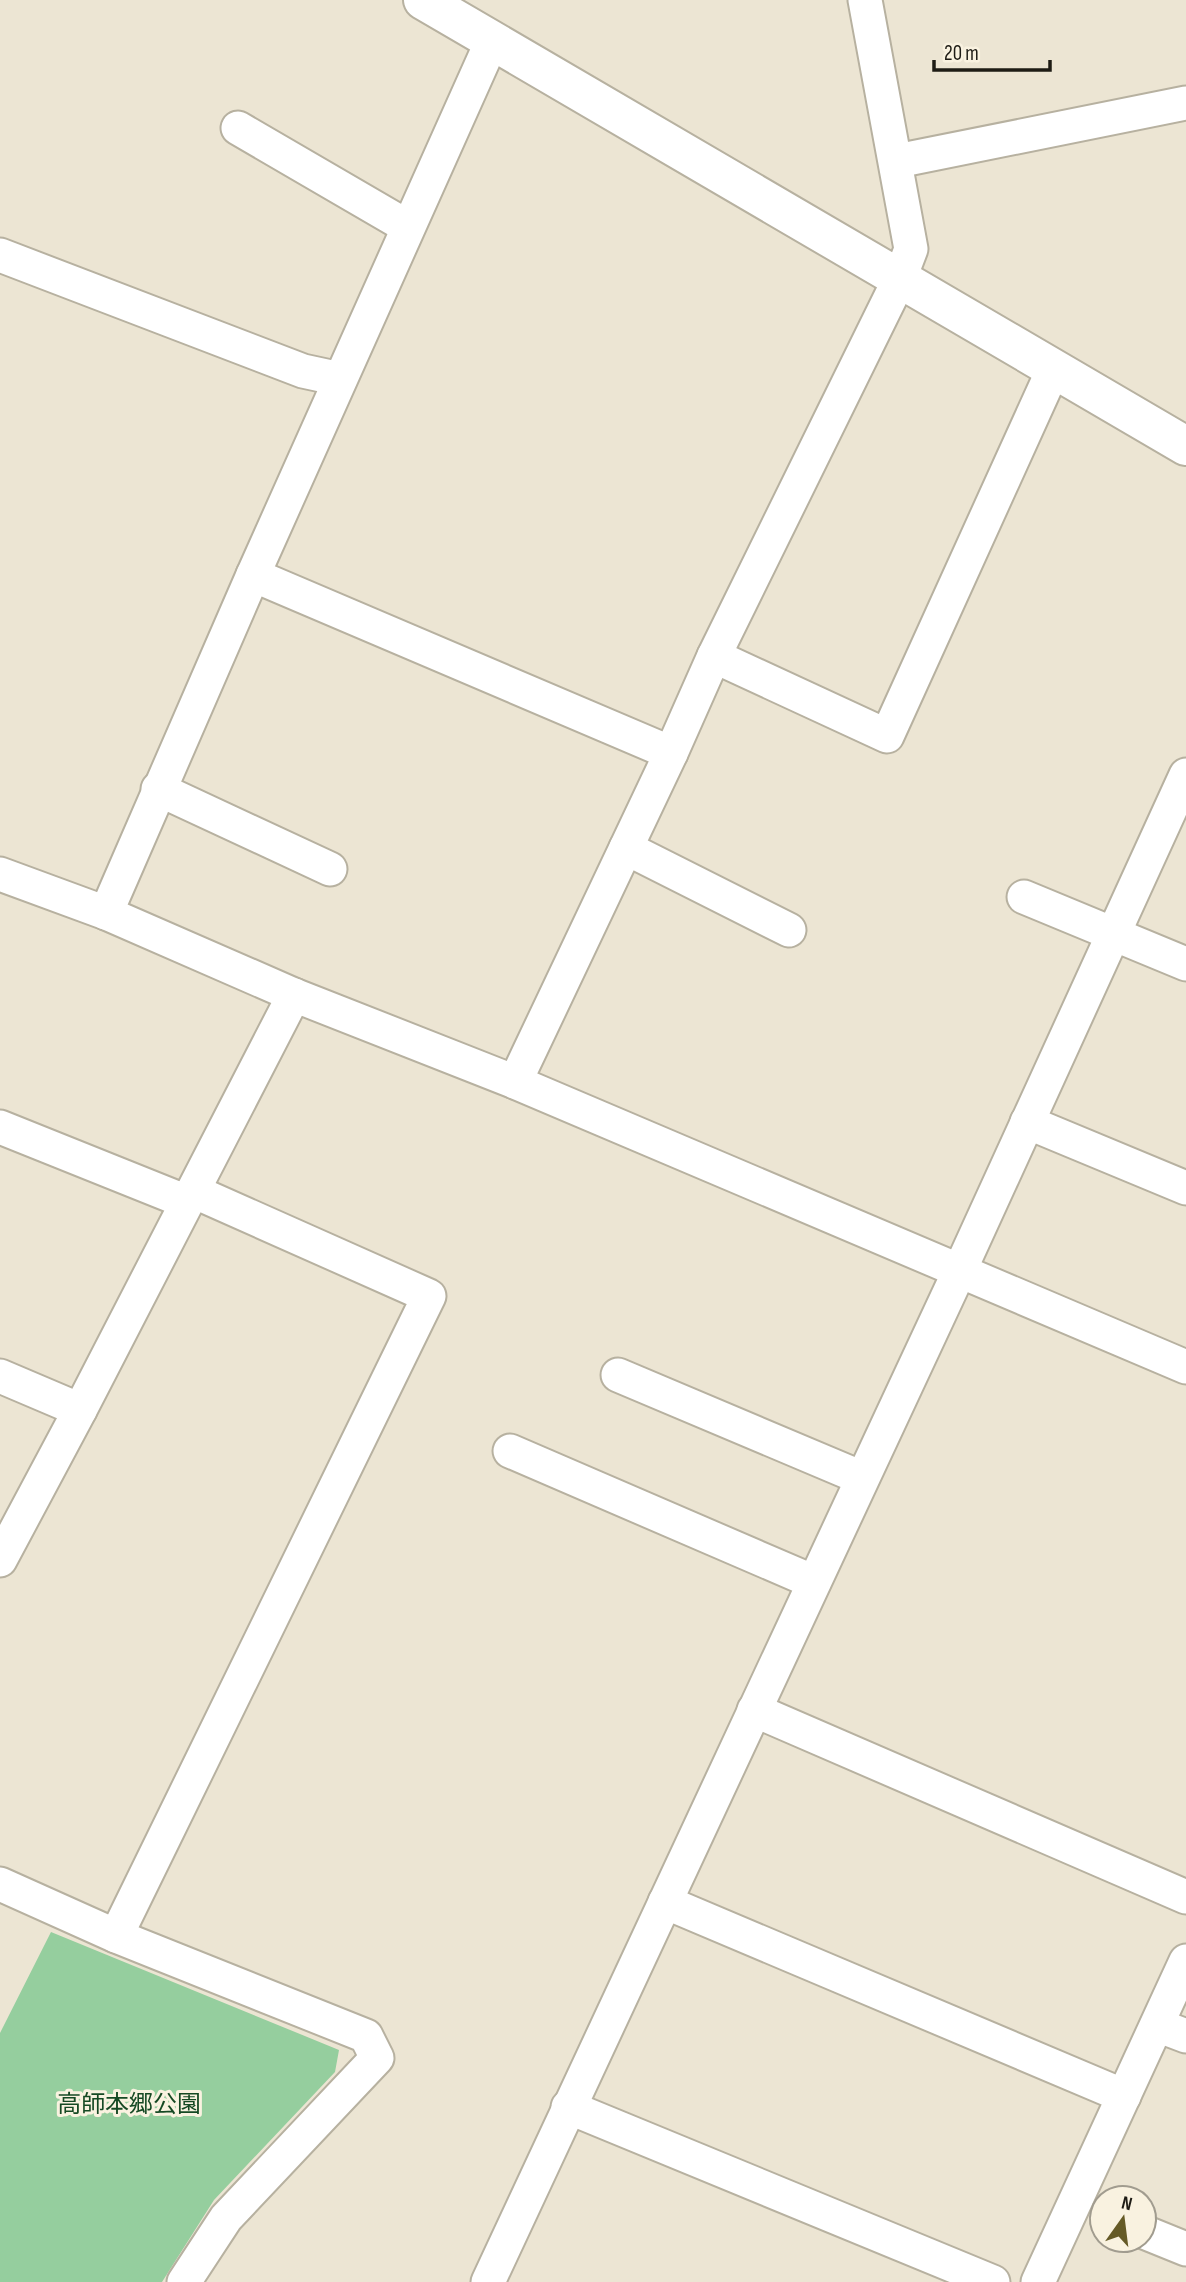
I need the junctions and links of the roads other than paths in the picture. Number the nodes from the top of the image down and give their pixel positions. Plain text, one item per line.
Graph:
1 (423, 0) edge
2 (865, 0) edge
3 (492, 41) junction
4 (1186, 103) edge
5 (238, 128) dead end
6 (897, 162) junction
7 (408, 227) junction
8 (0, 255) edge
9 (900, 278) junction
10 (1054, 368) junction
11 (340, 379) junction
12 (1186, 446) edge
13 (253, 575) junction
14 (713, 656) junction
15 (671, 753) junction
16 (1186, 775) edge
17 (158, 789) junction
18 (626, 848) junction
19 (330, 869) dead end
20 (0, 874) edge
21 (1024, 897) dead end
22 (106, 913) junction
23 (789, 930) dead end
24 (1112, 935) junction
25 (1186, 964) edge
26 (294, 995) junction
27 (515, 1082) junction
28 (1027, 1122) junction
29 (0, 1127) edge
30 (1186, 1188) edge
31 (190, 1197) junction
32 (959, 1272) junction
33 (1186, 1367) edge
34 (618, 1375) dead end
35 (0, 1376) edge
36 (80, 1410) junction
37 (510, 1451) dead end
38 (862, 1478) junction
39 (0, 1560) edge
40 (814, 1582) junction
41 (754, 1710) junction
42 (0, 1884) edge
43 (1186, 1897) edge
44 (665, 1902) junction
45 (117, 1936) junction
46 (1186, 1961) edge
47 (1171, 2031) edge
48 (1124, 2096) junction
49 (568, 2107) junction
50 (1097, 2184) edge
51 (1088, 2211) edge
52 (1158, 2238) edge
53 (1186, 2249) edge
54 (187, 2281) edge
55 (488, 2282) edge
56 (993, 2282) edge
57 (1038, 2282) edge

1 - 3 street
2 - 6 street
3 - 7 street
3 - 9 street
4 - 6 street
5 - 7 street
6 - 9 street
7 - 11 street
8 - 11 street
9 - 10 street
9 - 14 street
10 - 12 street
10 - 14 street
11 - 13 street
13 - 15 street
13 - 17 street
14 - 15 street
15 - 18 street
16 - 24 street
17 - 19 street
17 - 22 street
18 - 23 street
18 - 27 street
20 - 22 street
21 - 24 street
22 - 26 street
24 - 25 street
24 - 28 street
26 - 27 street
26 - 31 street
27 - 32 street
28 - 30 street
28 - 32 street
29 - 31 street
31 - 36 street
31 - 45 street
32 - 33 street
32 - 38 street
34 - 38 street
35 - 36 street
36 - 39 street
37 - 40 street
38 - 40 street
40 - 41 street
41 - 43 street
41 - 44 street
42 - 45 street
44 - 48 street
44 - 49 street
45 - 54 street
46 - 47 street
47 - 48 street
48 - 50 street
49 - 55 street
49 - 56 street
51 - 57 street
52 - 53 street

